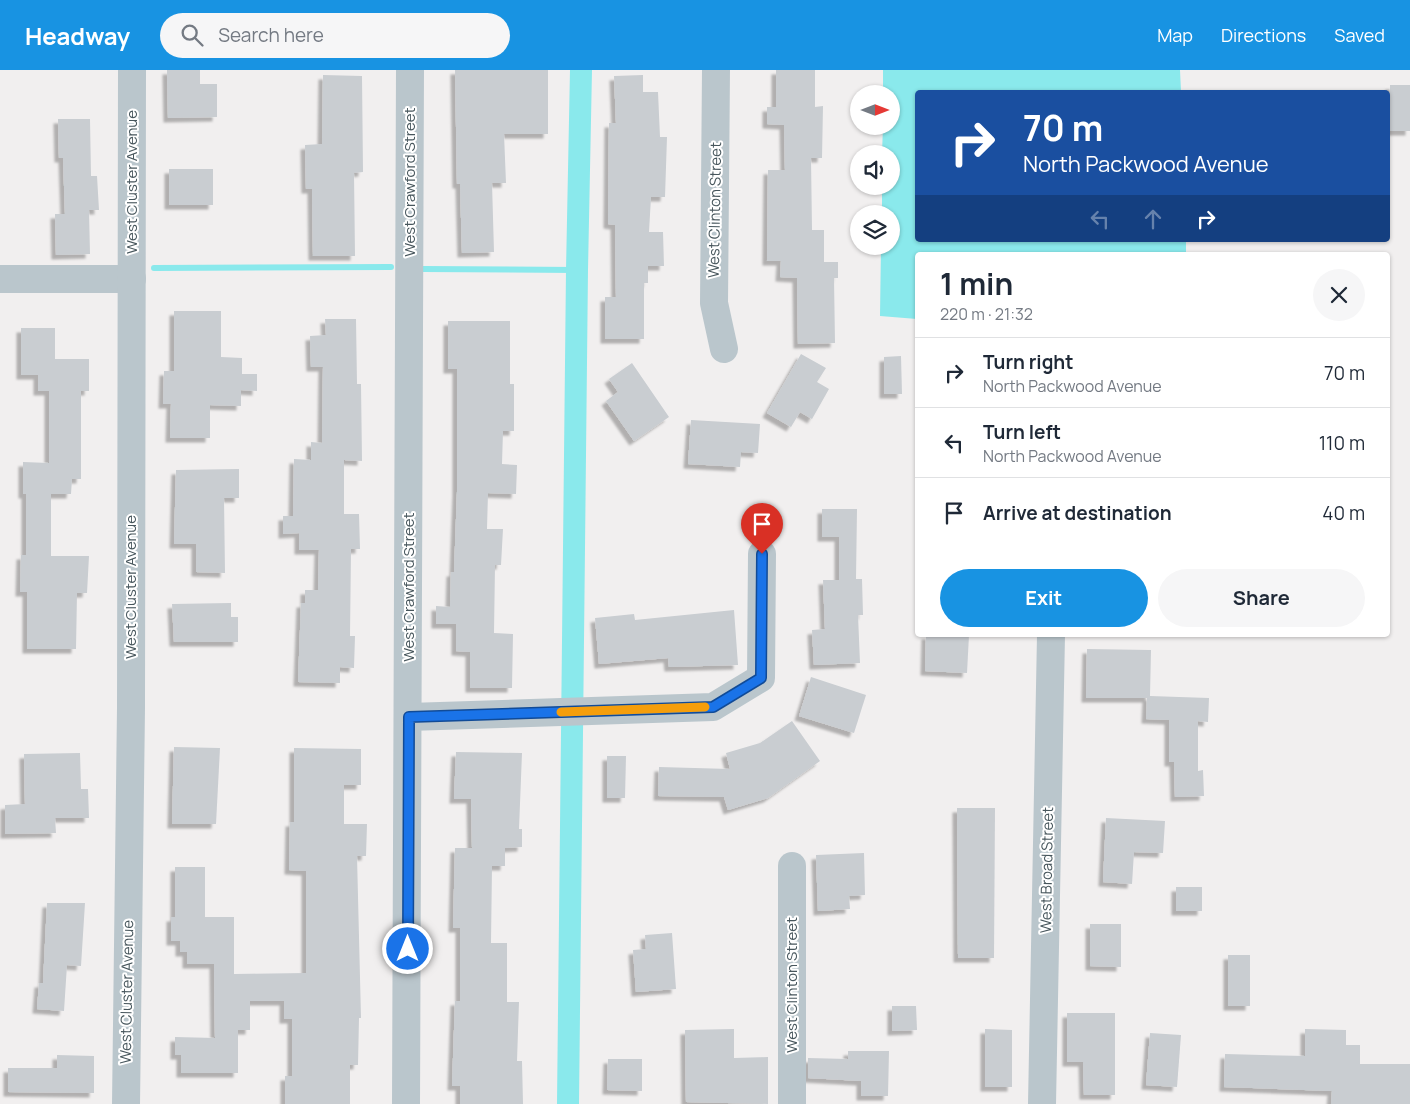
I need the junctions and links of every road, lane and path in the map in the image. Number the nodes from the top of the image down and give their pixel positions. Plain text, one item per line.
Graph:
1 (132, 70) edge
2 (410, 70) edge
3 (716, 70) edge
4 (0, 279) edge
5 (132, 279) junction
6 (724, 349) dead end
7 (762, 554) dead end
8 (1052, 637) edge
9 (409, 717) junction
10 (792, 866) dead end
11 (126, 1104) edge
12 (406, 1104) edge
13 (792, 1104) edge
14 (1042, 1104) edge

1 - 5 street, West Cluster Avenue
2 - 9 street, West Crawford Street
3 - 6 street, West Clinton Street
4 - 5 street
5 - 11 street, West Cluster Avenue
7 - 9 street
8 - 14 street, West Broad Street
9 - 12 street, West Crawford Street
10 - 13 street, West Clinton Street

